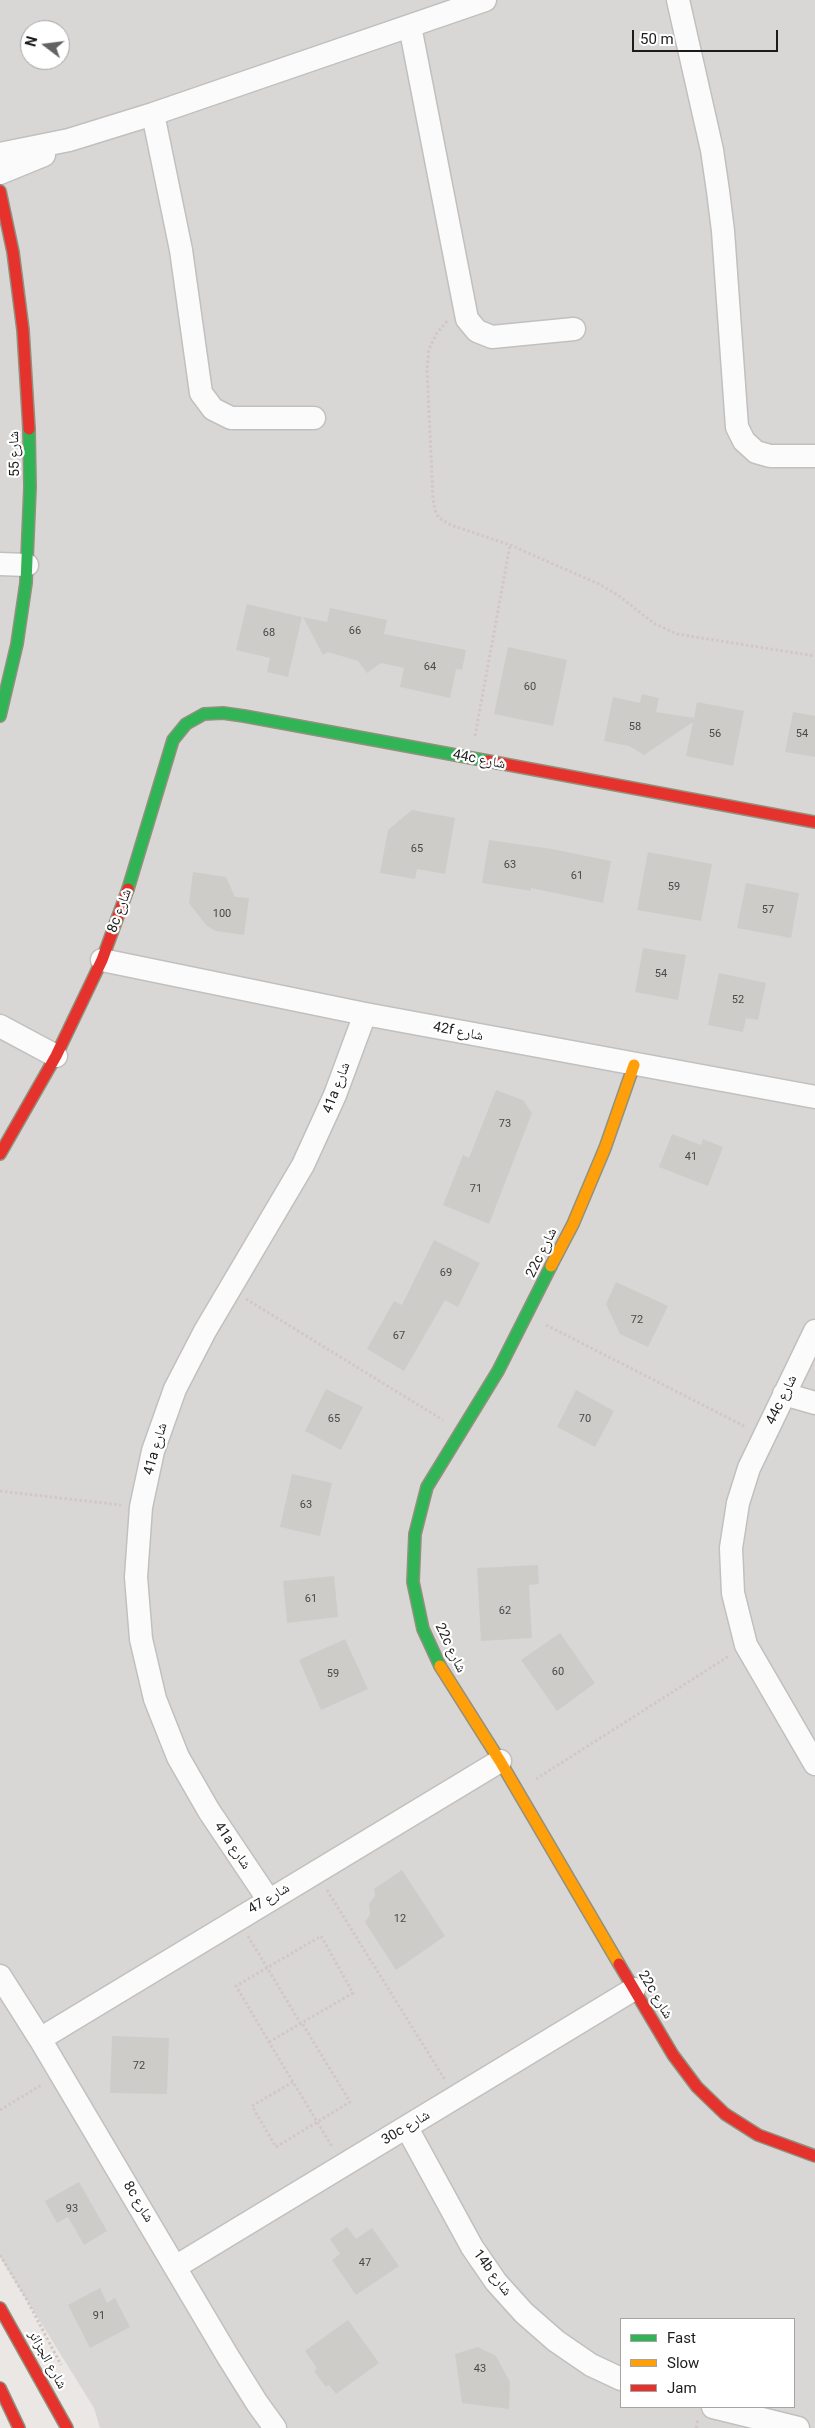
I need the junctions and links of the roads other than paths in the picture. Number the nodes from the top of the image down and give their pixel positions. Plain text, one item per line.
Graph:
1 (485, 0) edge
2 (678, 0) edge
3 (410, 26) junction
4 (153, 114) junction
5 (69, 140) junction
6 (0, 154) edge
7 (0, 173) edge
8 (0, 191) edge
9 (574, 328) dead end
10 (314, 418) dead end
11 (815, 456) edge
12 (0, 564) edge
13 (26, 574) junction
14 (0, 578) edge
15 (0, 716) edge
16 (166, 760) joint
17 (815, 822) edge
18 (102, 960) junction
19 (365, 1014) junction
20 (0, 1026) edge
21 (56, 1056) junction
22 (634, 1065) junction
23 (815, 1097) edge
24 (0, 1154) edge
25 (815, 1332) edge
26 (784, 1394) junction
27 (815, 1403) edge
28 (500, 1760) junction
29 (815, 1764) edge
30 (268, 1899) junction
31 (0, 1976) edge
32 (634, 1989) junction
33 (40, 2039) junction
34 (407, 2128) junction
35 (815, 2156) edge
36 (177, 2266) junction
37 (0, 2308) edge
38 (620, 2378) edge
39 (0, 2388) edge
40 (717, 2408) edge
41 (20, 2428) edge
42 (67, 2428) edge
43 (275, 2428) edge
44 (798, 2428) edge

1 - 3 street
2 - 11 street
3 - 4 street
3 - 9 street
4 - 5 street
4 - 10 street
5 - 6 street
5 - 7 street
8 - 13 street, شارع 55
12 - 13 street
13 - 14 street
13 - 15 street, شارع 55
16 - 17 street, 44c شارع
16 - 18 street, 8c شارع
18 - 19 street, 42f شارع
18 - 21 street, 8c شارع
19 - 22 street, 42f شارع
19 - 30 street, 41a شارع
20 - 21 street
21 - 24 street, 8c شارع
22 - 23 street, 42f شارع
22 - 28 street, 22c شارع
25 - 26 street, 44c شارع
26 - 27 street
26 - 29 street, 44c شارع
28 - 30 street, شارع 47
28 - 32 street, 22c شارع
30 - 33 street, شارع 47
31 - 33 street, 8c شارع
32 - 34 street, 30c شارع
32 - 35 street, 22c شارع
33 - 36 street, 8c شارع
34 - 36 street, 30c شارع
34 - 38 street, 14b شارع
36 - 43 street, 8c شارع
37 - 42 street, شارع الجزائر
39 - 41 street
40 - 44 street

